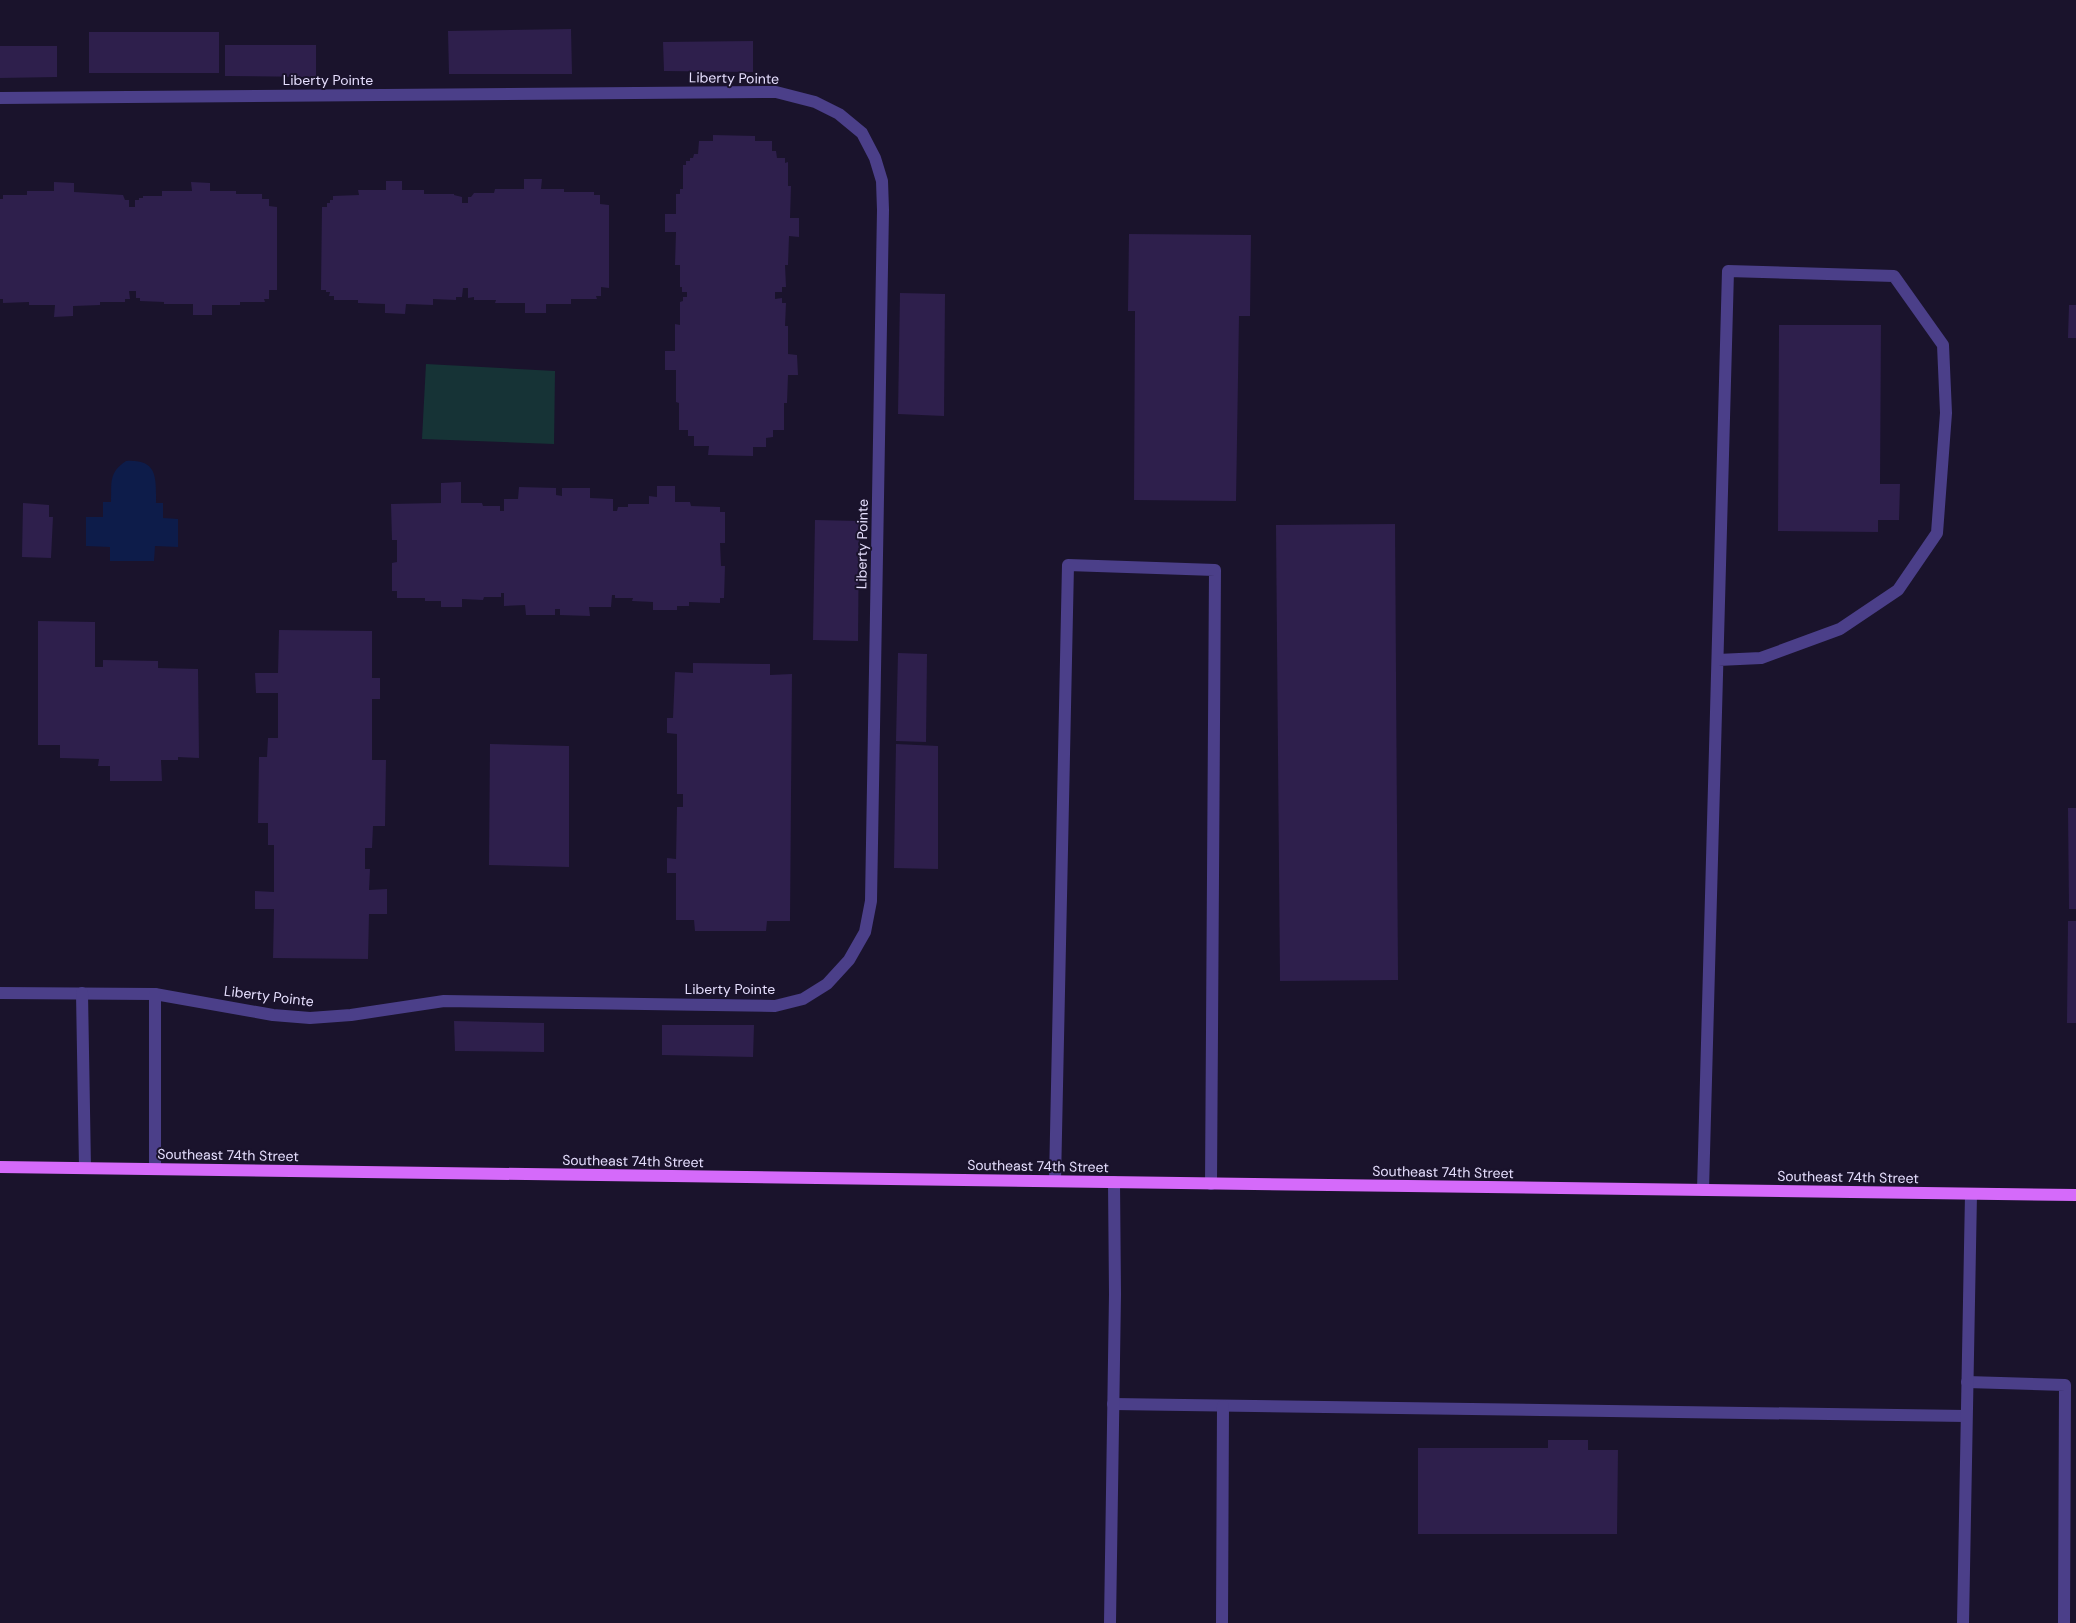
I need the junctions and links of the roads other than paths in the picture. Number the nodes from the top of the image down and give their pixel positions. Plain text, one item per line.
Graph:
1 (0, 98) edge
2 (1718, 660) junction
3 (0, 993) edge
4 (82, 993) junction
5 (155, 994) junction
6 (0, 1167) edge
7 (85, 1168) junction
8 (155, 1169) junction
9 (1055, 1182) junction
10 (1114, 1182) junction
11 (1211, 1184) junction
12 (1703, 1190) junction
13 (1971, 1194) junction
14 (2076, 1195) edge
15 (1967, 1382) junction
16 (1114, 1404) junction
17 (1223, 1406) junction
18 (1966, 1416) junction
19 (1110, 1623) edge
20 (1222, 1623) edge
21 (1962, 1623) edge
22 (2064, 1623) edge

1 - 5 street, Liberty Pointe
2 - 2 street
2 - 12 street
3 - 4 street, Liberty Pointe
4 - 5 street, Liberty Pointe
4 - 7 street
5 - 8 street
6 - 7 main road, Southeast 74th Street
7 - 8 main road, Southeast 74th Street
8 - 9 main road, Southeast 74th Street
9 - 10 main road, Southeast 74th Street
9 - 11 street
10 - 11 main road, Southeast 74th Street
10 - 16 street
11 - 12 main road, Southeast 74th Street
12 - 13 main road, Southeast 74th Street
13 - 14 main road, Southeast 74th Street
13 - 15 street
15 - 18 street
15 - 22 street
16 - 17 street
16 - 19 street
17 - 18 street
17 - 20 street
18 - 21 street

